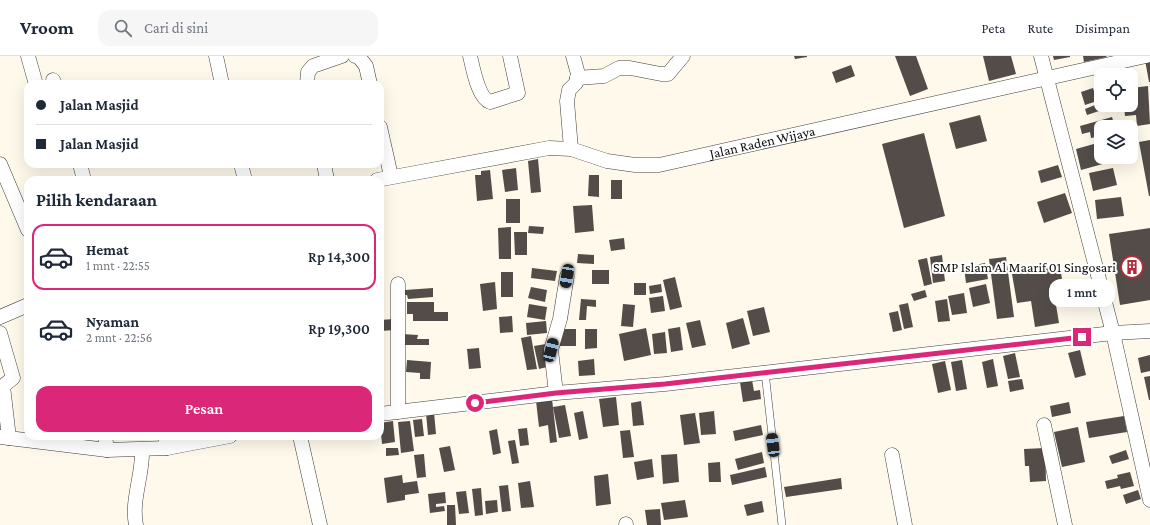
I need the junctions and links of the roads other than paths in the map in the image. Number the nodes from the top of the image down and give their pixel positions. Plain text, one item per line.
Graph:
1 (28, 56) edge
2 (216, 56) edge
3 (342, 56) edge
4 (355, 56) edge
5 (470, 56) edge
6 (510, 56) edge
7 (573, 56) edge
8 (683, 56) edge
9 (1042, 56) edge
10 (1146, 56) edge
11 (1048, 77) junction
12 (577, 78) junction
13 (35, 80) edge
14 (221, 80) edge
15 (307, 80) edge
16 (369, 80) edge
17 (384, 145) edge
18 (571, 149) junction
19 (0, 164) edge
20 (391, 176) junction
21 (384, 178) edge
22 (24, 209) edge
23 (567, 276) dead end
24 (398, 284) dead end
25 (24, 307) edge
26 (0, 317) edge
27 (1150, 331) edge
28 (0, 333) edge
29 (1113, 333) junction
30 (765, 372) junction
31 (556, 393) junction
32 (398, 412) junction
33 (384, 414) edge
34 (1044, 425) dead end
35 (4, 437) edge
36 (24, 440) edge
37 (28, 440) edge
38 (106, 440) edge
39 (187, 440) edge
40 (301, 440) edge
41 (166, 442) edge
42 (107, 450) junction
43 (142, 450) junction
44 (892, 455) dead end
45 (1150, 500) edge
46 (136, 525) edge
47 (320, 525) edge
48 (782, 525) edge
49 (905, 525) edge
50 (1065, 525) edge

1 - 13 street
2 - 14 street
3 - 15 street
4 - 16 street
5 - 6 street
7 - 12 street
8 - 12 street
9 - 11 street
10 - 11 street, Jalan Raden Wijaya
11 - 18 street, Jalan Raden Wijaya
11 - 29 street
12 - 18 street
17 - 20 street
18 - 20 street, Jalan Raden Wijaya
19 - 22 street
20 - 21 street, Jalan Raden Wijaya
23 - 31 street
24 - 32 street
25 - 26 street
27 - 29 street
28 - 35 street
29 - 30 street
29 - 45 street
30 - 31 street
30 - 48 lane
31 - 32 street
32 - 33 street
34 - 50 street
35 - 36 street
37 - 42 street
38 - 42 street
39 - 41 street
40 - 47 street
41 - 43 street
42 - 43 street
43 - 46 street
44 - 49 street

